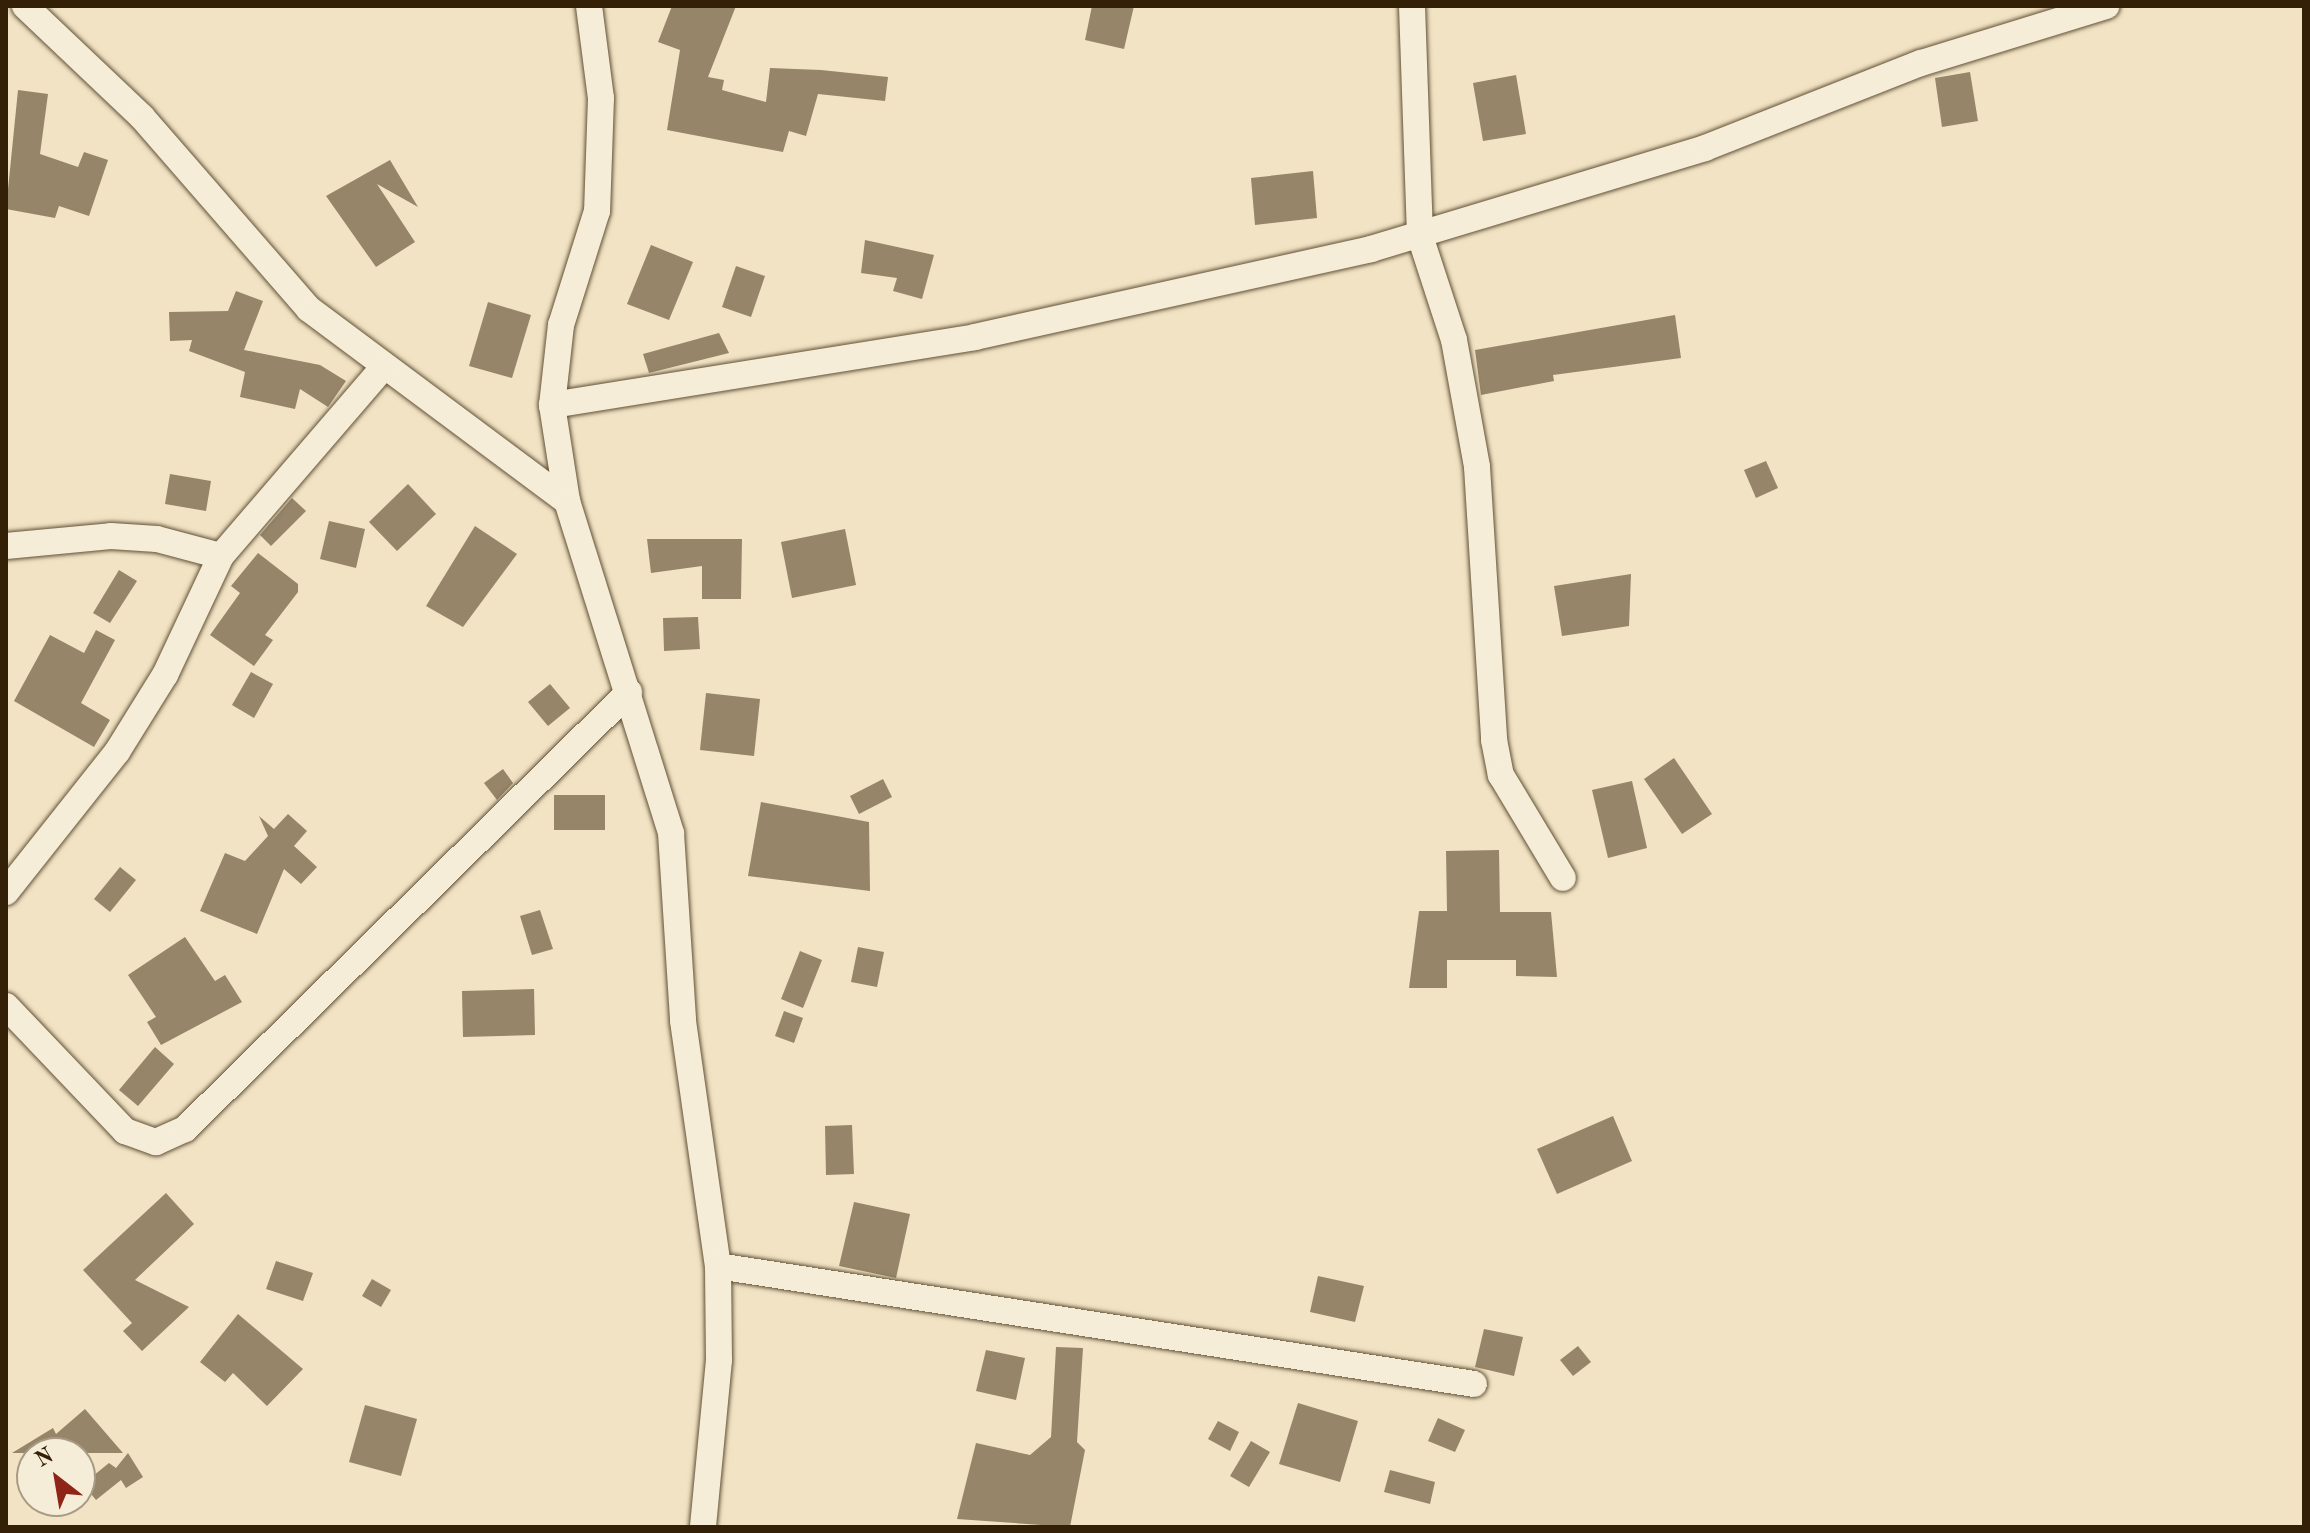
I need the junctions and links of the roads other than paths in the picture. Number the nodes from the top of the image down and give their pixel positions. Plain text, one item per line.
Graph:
1 (25, 6) edge
2 (589, 6) edge
3 (1412, 6) edge
4 (2106, 6) edge
5 (1420, 236) junction
6 (382, 369) junction
7 (552, 405) junction
8 (567, 501) junction
9 (6, 546) edge
10 (221, 556) junction
11 (629, 692) junction
12 (1563, 878) dead end
13 (6, 892) edge
14 (6, 1006) edge
15 (718, 1266) junction
16 (1474, 1384) dead end
17 (703, 1527) edge

1 - 6 street
2 - 7 street
3 - 5 street
4 - 5 street
5 - 7 street
5 - 12 street
6 - 8 street
6 - 10 street
7 - 8 street
8 - 11 street
9 - 10 street
10 - 13 street
11 - 14 street
11 - 15 street
15 - 16 street
15 - 17 street

